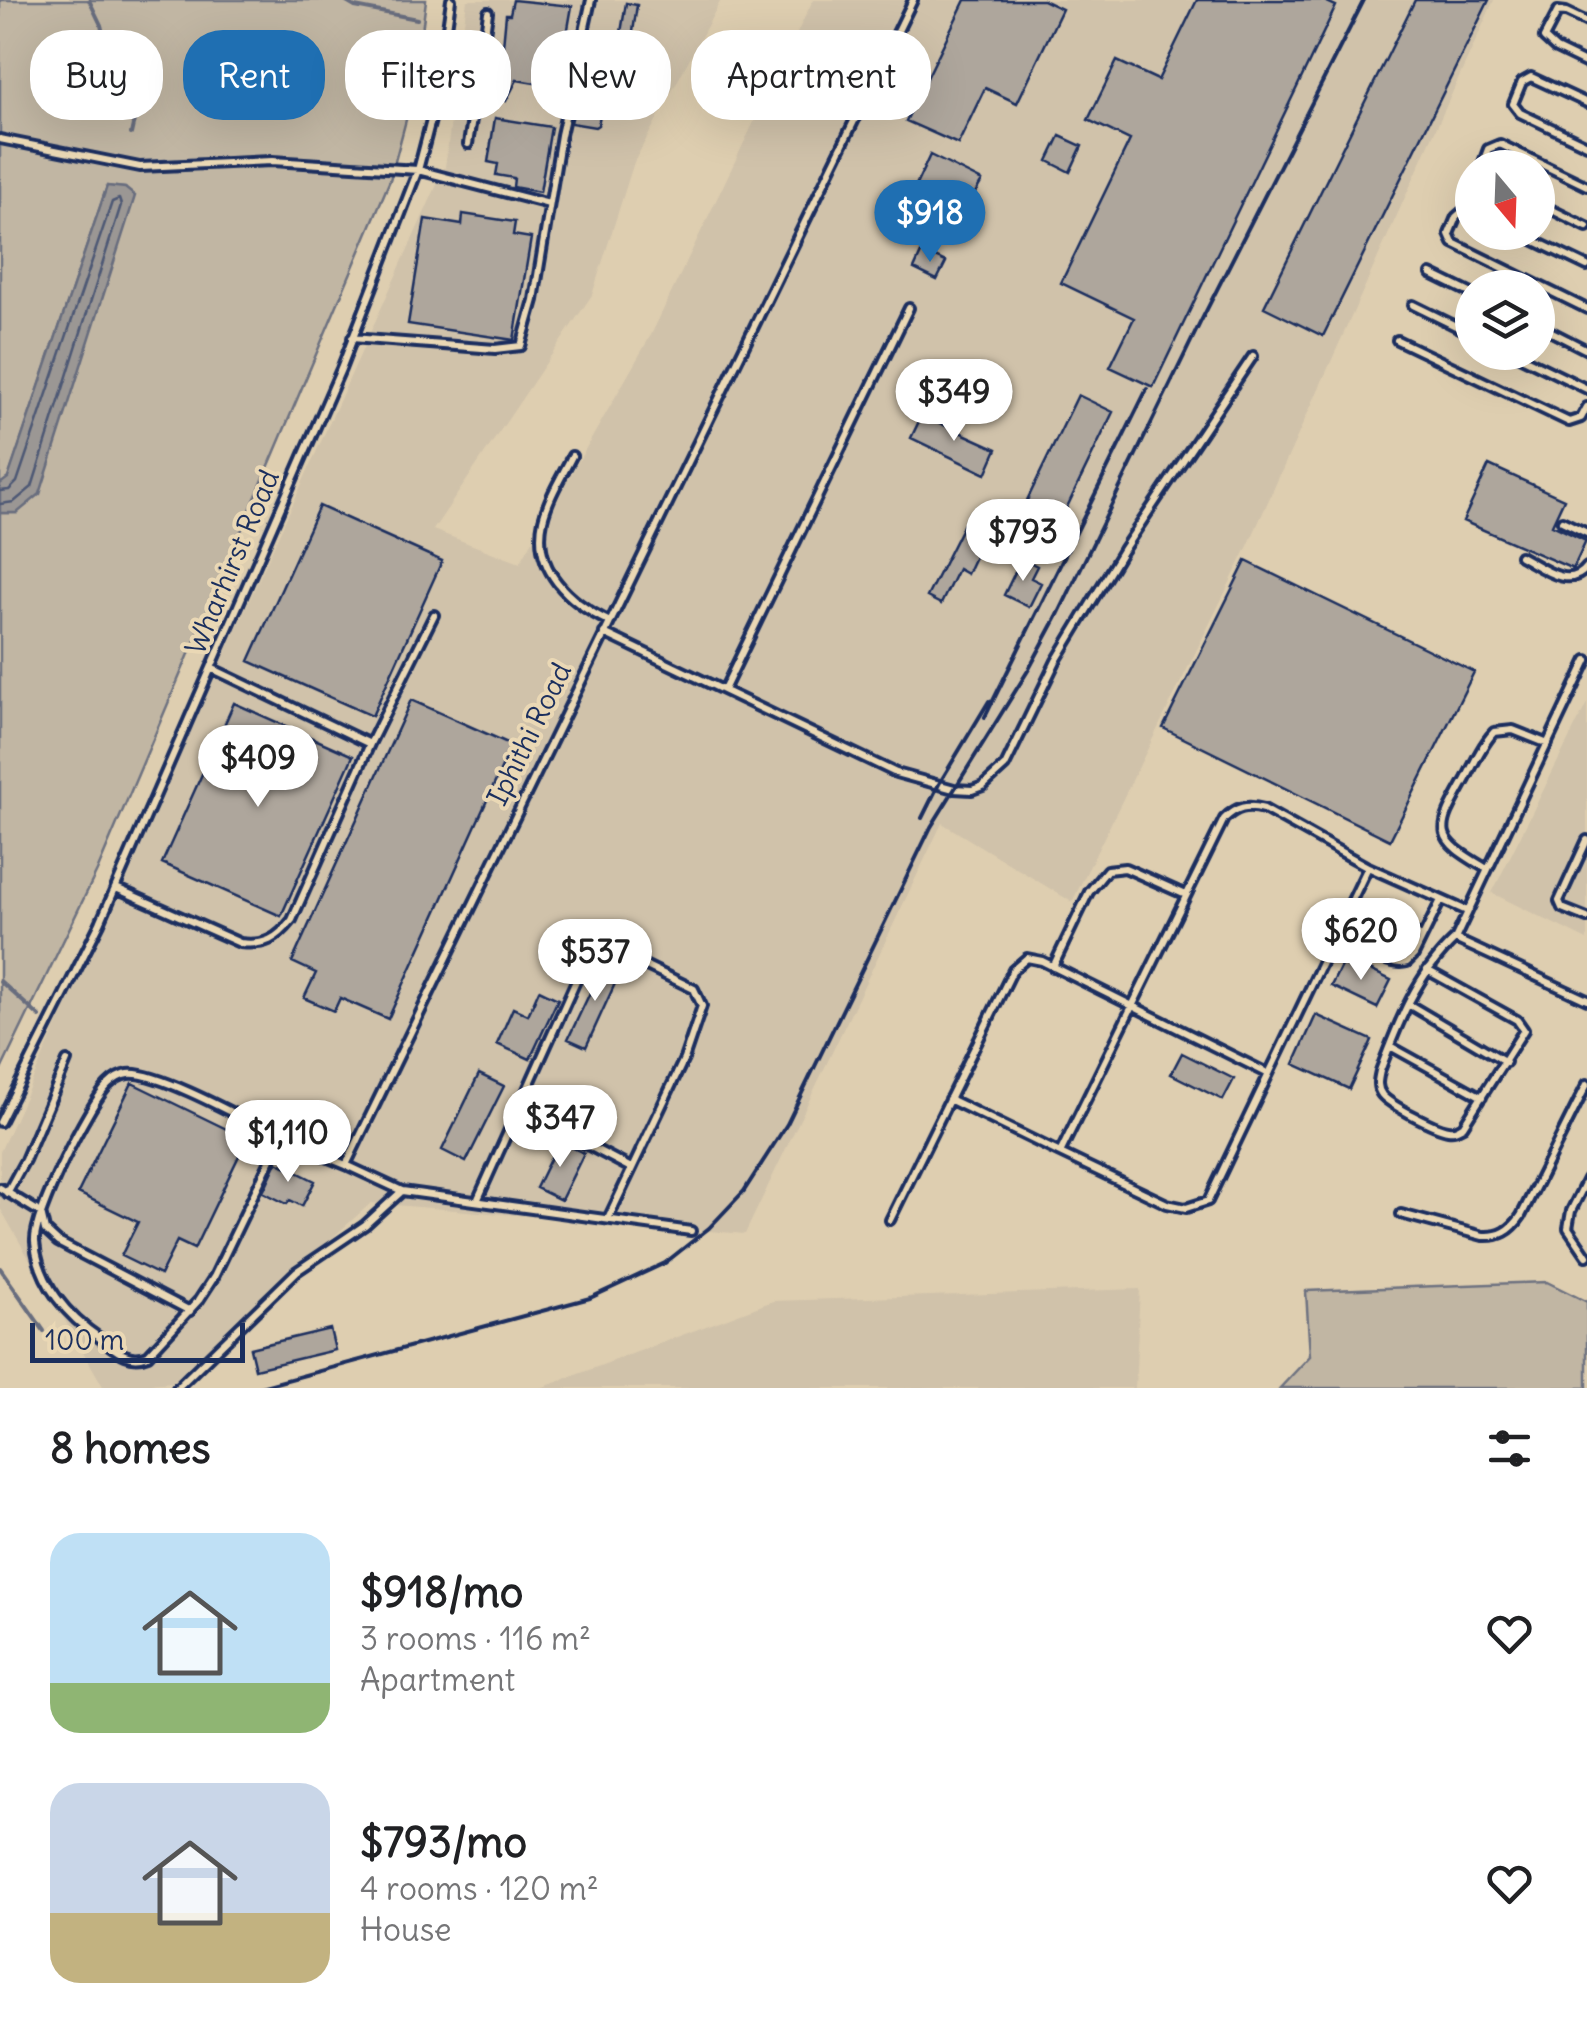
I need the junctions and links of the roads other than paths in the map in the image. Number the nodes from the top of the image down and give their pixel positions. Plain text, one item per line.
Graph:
1 (451, 0) edge
2 (591, 0) edge
3 (913, 0) edge
4 (488, 12) dead end
5 (1587, 22) edge
6 (446, 30) edge
7 (486, 30) edge
8 (1587, 64) edge
9 (1587, 103) edge
10 (431, 120) edge
11 (472, 120) edge
12 (0, 139) edge
13 (468, 144) dead end
14 (1587, 145) edge
15 (1489, 150) edge
16 (1512, 150) edge
17 (418, 170) junction
18 (1555, 171) edge
19 (1587, 186) edge
20 (550, 204) junction
21 (1555, 211) edge
22 (1455, 219) edge
23 (1587, 227) edge
24 (1455, 244) edge
25 (1466, 250) edge
26 (1554, 250) edge
27 (1587, 266) edge
28 (1431, 274) dead end
29 (1455, 286) edge
30 (1413, 304) dead end
31 (909, 308) dead end
32 (1587, 309) edge
33 (1455, 325) edge
34 (1555, 334) edge
35 (352, 338) junction
36 (1397, 340) dead end
37 (1587, 350) edge
38 (1253, 356) dead end
39 (1547, 370) edge
40 (1587, 390) edge
41 (1587, 407) edge
42 (572, 456) dead end
43 (1562, 521) dead end
44 (1587, 534) edge
45 (1520, 556) dead end
46 (1587, 567) edge
47 (434, 614) dead end
48 (610, 622) junction
49 (604, 633) junction
50 (1587, 660) edge
51 (211, 668) junction
52 (724, 690) junction
53 (370, 744) junction
54 (1548, 744) junction
55 (1587, 840) edge
56 (1368, 868) junction
57 (1487, 869) junction
58 (116, 888) junction
59 (1186, 896) junction
60 (1441, 900) junction
61 (1467, 911) junction
62 (1587, 918) edge
63 (1422, 937) junction
64 (1455, 938) junction
65 (1052, 967) junction
66 (1427, 970) junction
67 (1587, 1000) edge
68 (1408, 1004) junction
69 (1132, 1006) junction
70 (1390, 1046) junction
71 (67, 1061) dead end
72 (1506, 1062) junction
73 (1267, 1074) junction
74 (1587, 1084) edge
75 (1482, 1097) junction
76 (948, 1099) junction
77 (518, 1108) junction
78 (0, 1122) edge
79 (281, 1138) junction
80 (1060, 1153) junction
81 (346, 1165) junction
82 (631, 1168) junction
83 (1587, 1179) edge
84 (4, 1190) edge
85 (402, 1190) junction
86 (477, 1201) junction
87 (41, 1213) junction
88 (1401, 1214) dead end
89 (608, 1219) junction
90 (890, 1220) dead end
91 (691, 1231) dead end
92 (1587, 1256) edge
93 (190, 1311) junction
94 (177, 1388) edge

1 - 6 lane, Wharhirst Road
2 - 20 lane
3 - 48 lane, Iphithi Road
4 - 7 lane
5 - 8 lane
9 - 14 lane
10 - 17 lane, Wharhirst Road
11 - 13 lane
12 - 17 lane
15 - 16 lane
17 - 20 lane
17 - 35 lane, Wharhirst Road
18 - 19 lane
20 - 35 lane
21 - 23 lane
22 - 24 lane
25 - 32 lane
26 - 27 lane
28 - 29 lane
30 - 33 lane
31 - 52 lane
34 - 37 lane
35 - 51 lane, Wharhirst Road
36 - 41 lane
38 - 52 lane
39 - 40 lane
42 - 48 lane
43 - 44 lane
45 - 46 lane
47 - 53 lane
48 - 49 lane, Iphithi Road
49 - 52 lane
49 - 81 lane, Iphithi Road
50 - 54 lane
51 - 53 lane
51 - 58 lane, Wharhirst Road
53 - 58 lane
54 - 57 lane
54 - 57 lane
55 - 62 lane
56 - 59 lane
56 - 60 lane
56 - 73 lane
57 - 61 lane
58 - 78 lane, Wharhirst Road
59 - 65 lane
59 - 69 lane
60 - 61 lane
60 - 63 lane
61 - 64 lane
63 - 63 lane
64 - 66 lane
64 - 67 lane
65 - 69 lane
65 - 76 lane
66 - 68 lane
66 - 72 lane
68 - 70 lane
68 - 72 lane
69 - 73 lane
69 - 80 lane
70 - 75 lane
70 - 75 lane
71 - 84 lane
72 - 75 lane
73 - 80 lane
74 - 88 lane
76 - 80 lane
76 - 90 lane
77 - 82 lane
77 - 82 lane
77 - 86 lane
79 - 81 lane
79 - 87 lane
79 - 93 lane
81 - 85 lane
82 - 89 lane
83 - 92 lane
84 - 87 lane
85 - 86 lane
85 - 94 lane
86 - 89 lane
87 - 93 lane
87 - 93 lane
89 - 91 lane

